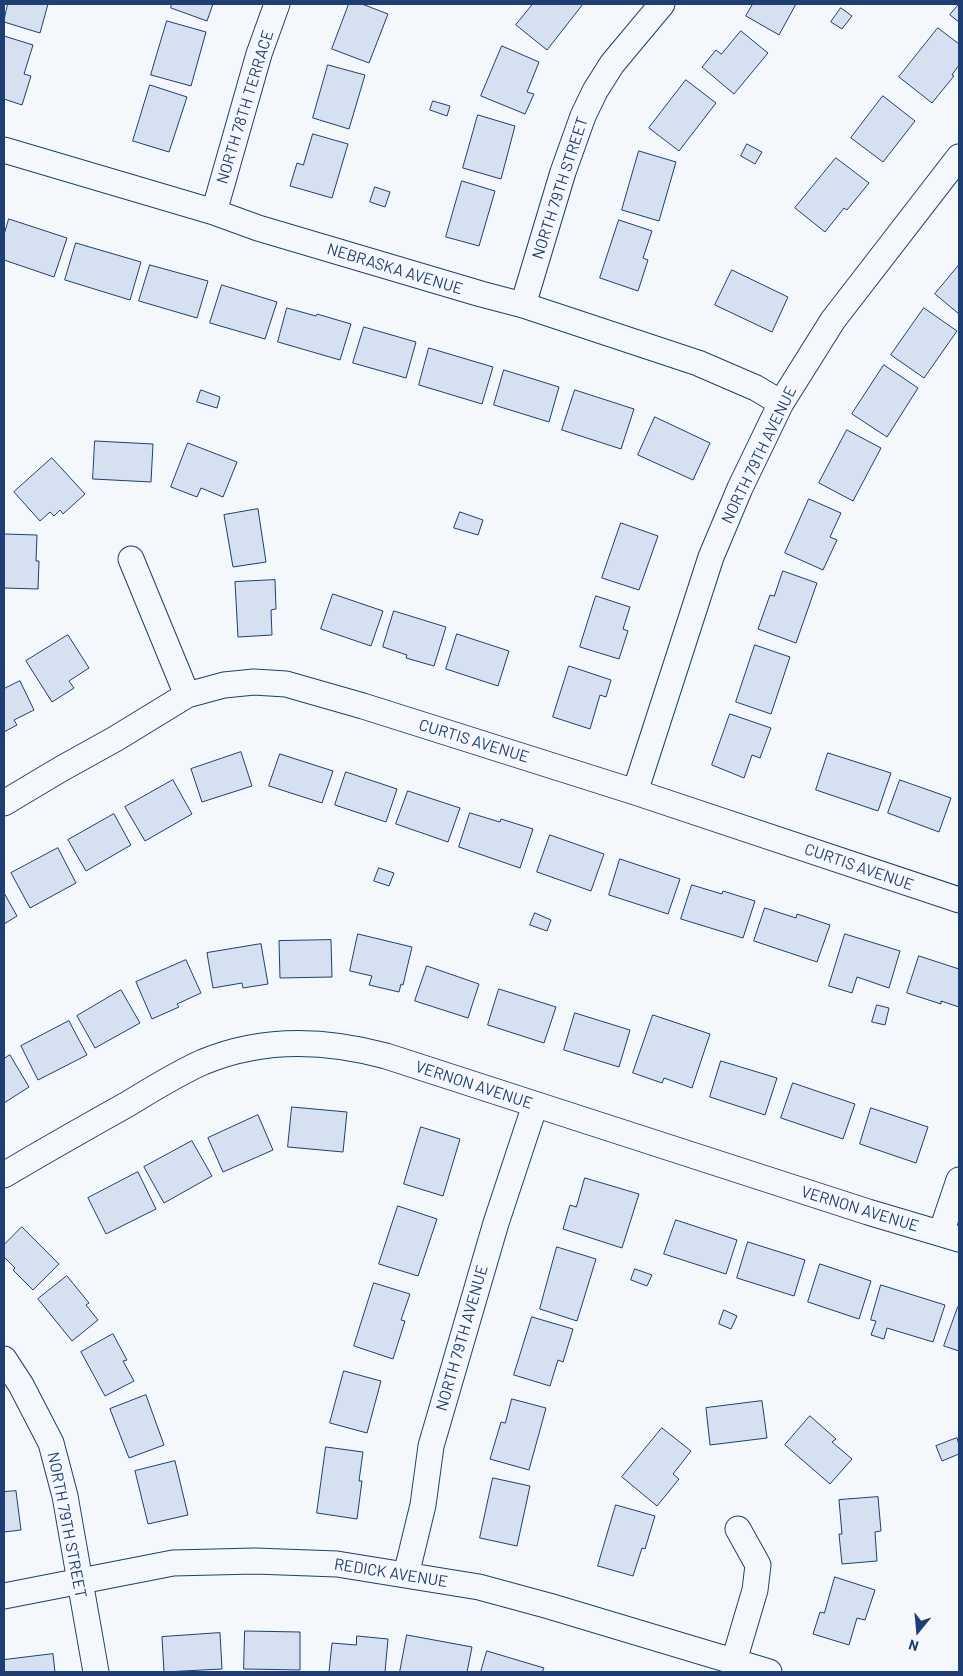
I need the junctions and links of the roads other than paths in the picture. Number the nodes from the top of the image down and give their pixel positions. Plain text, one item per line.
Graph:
1 (277, 4) edge
2 (662, 4) edge
3 (4, 150) edge
4 (959, 157) edge
5 (214, 212) junction
6 (523, 305) junction
7 (781, 403) junction
8 (131, 559) dead end
9 (187, 695) junction
10 (635, 792) junction
11 (4, 803) edge
12 (959, 900) edge
13 (535, 1105) junction
14 (4, 1175) edge
15 (959, 1180) edge
16 (950, 1236) edge
17 (4, 1359) edge
18 (738, 1529) dead end
19 (406, 1575) junction
20 (79, 1581) junction
21 (4, 1596) edge
22 (734, 1661) junction
23 (96, 1672) edge
24 (769, 1672) edge

1 - 5 street, NORTH 78TH TERRACE
2 - 6 street, NORTH 79TH STREET
3 - 5 street, NEBRASKA AVENUE
4 - 7 street, NORTH 79TH AVENUE
5 - 6 street, NEBRASKA AVENUE
6 - 7 street, NEBRASKA AVENUE
7 - 10 street, NORTH 79TH AVENUE
8 - 9 street
9 - 10 street, CURTIS AVENUE
9 - 11 street, CURTIS AVENUE
10 - 12 street, CURTIS AVENUE
13 - 14 street, VERNON AVENUE
13 - 16 street, VERNON AVENUE
13 - 19 street, NORTH 79TH AVENUE
15 - 16 street
17 - 20 street, NORTH 79TH STREET
18 - 22 street
19 - 20 street, REDICK AVENUE
19 - 22 street, REDICK AVENUE
20 - 21 street, REDICK AVENUE
20 - 23 street, NORTH 79TH STREET
22 - 24 street, REDICK AVENUE

